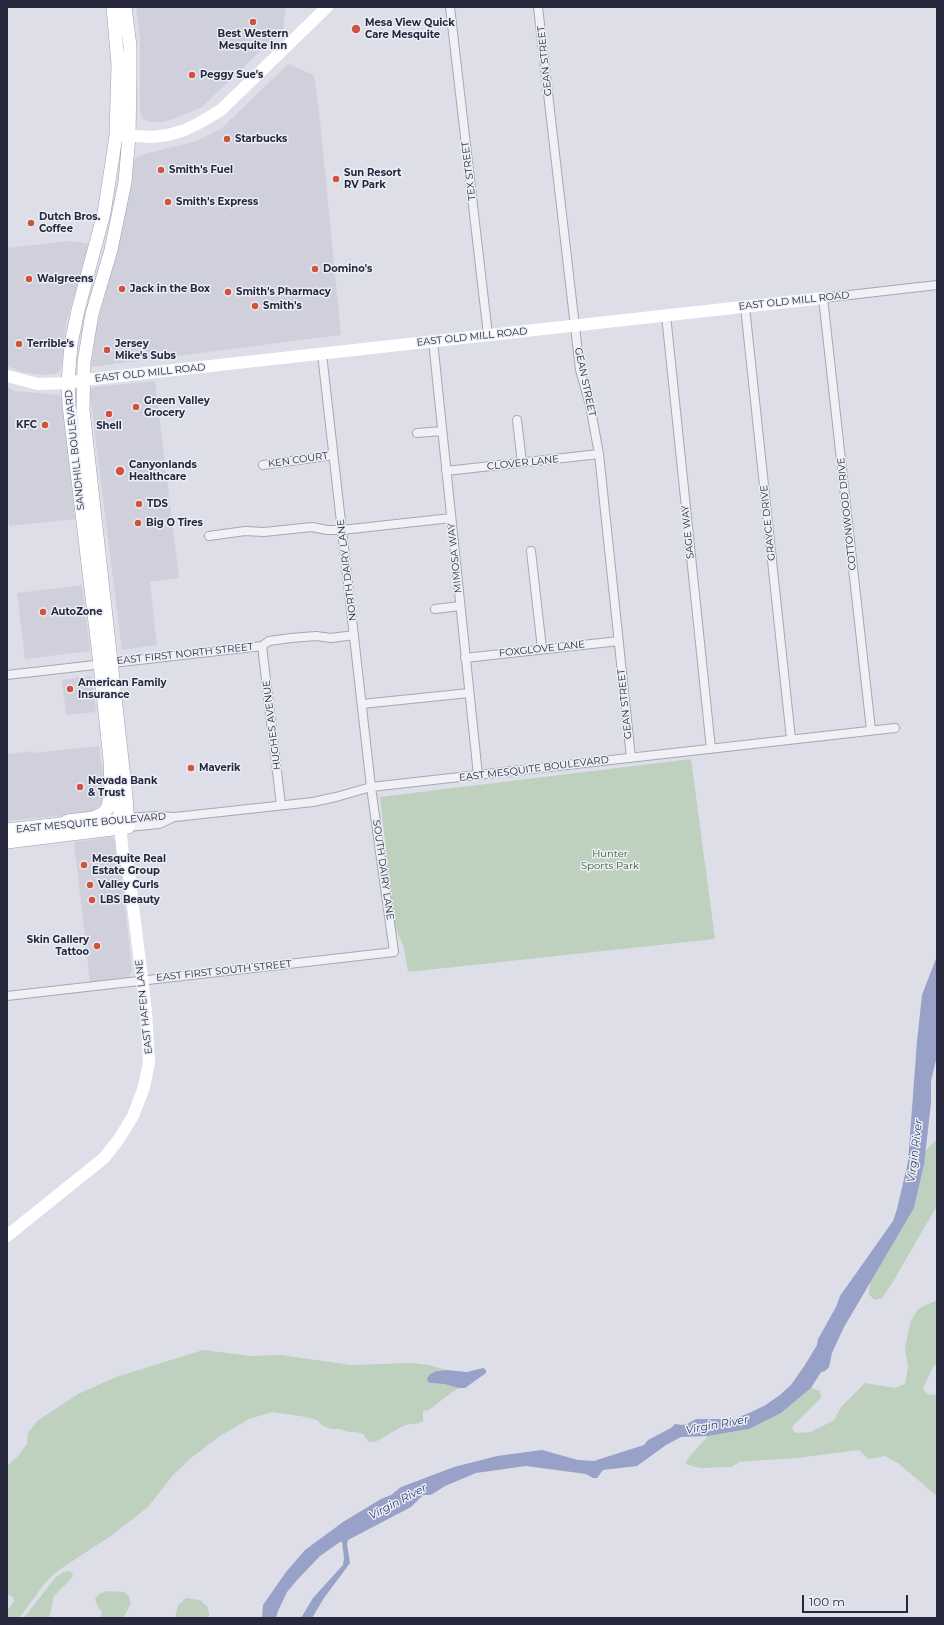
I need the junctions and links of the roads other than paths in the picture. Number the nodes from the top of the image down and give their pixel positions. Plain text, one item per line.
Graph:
1 (114, 7) edge
2 (125, 7) edge
3 (327, 7) edge
4 (450, 7) edge
5 (538, 7) edge
6 (122, 135) junction
7 (937, 285) edge
8 (823, 298) junction
9 (745, 307) junction
10 (666, 316) junction
11 (574, 326) junction
12 (488, 335) junction
13 (433, 341) junction
14 (322, 354) junction
15 (7, 376) edge
16 (84, 380) junction
17 (68, 383) junction
18 (517, 420) dead end
19 (442, 431) junction
20 (417, 433) dead end
21 (599, 454) junction
22 (333, 455) junction
23 (522, 463) junction
24 (263, 464) dead end
25 (446, 471) junction
26 (81, 502) junction
27 (451, 518) junction
28 (342, 530) junction
29 (209, 536) dead end
30 (531, 551) dead end
31 (99, 556) junction
32 (460, 606) junction
33 (435, 608) dead end
34 (354, 635) junction
35 (618, 641) junction
36 (262, 646) junction
37 (542, 649) junction
38 (466, 658) junction
39 (105, 663) junction
40 (7, 675) edge
41 (469, 693) junction
42 (362, 704) junction
43 (895, 728) dead end
44 (870, 730) junction
45 (790, 740) junction
46 (711, 749) junction
47 (631, 758) junction
48 (110, 760) junction
49 (478, 775) junction
50 (371, 787) junction
51 (281, 805) junction
52 (124, 823) junction
53 (62, 824) junction
54 (7, 830) edge
55 (7, 842) edge
56 (394, 952) joint
57 (142, 981) junction
58 (7, 996) edge
59 (7, 1236) edge

1 - 6 main road, SANDHILL BOULEVARD
2 - 6 main road, SANDHILL BOULEVARD
3 - 6 main road
4 - 12 street, TEX STREET
5 - 11 street, GEAN STREET
6 - 16 main road, SANDHILL BOULEVARD
6 - 17 main road, SANDHILL BOULEVARD
7 - 8 street, EAST OLD MILL ROAD
8 - 9 main road, EAST OLD MILL ROAD
8 - 44 street, COTTONWOOD DRIVE
9 - 10 main road, EAST OLD MILL ROAD
9 - 45 street, GRAYCE DRIVE
10 - 11 main road, EAST OLD MILL ROAD
10 - 46 street, SAGE WAY
11 - 12 main road, EAST OLD MILL ROAD
11 - 21 street, GEAN STREET
12 - 13 main road, EAST OLD MILL ROAD
13 - 14 main road, EAST OLD MILL ROAD
13 - 19 street, MIMOSA WAY
14 - 16 main road, EAST OLD MILL ROAD
14 - 22 street, NORTH DAIRY LANE
15 - 17 main road, EAST OLD MILL ROAD
16 - 17 main road, EAST OLD MILL ROAD
16 - 31 main road, SANDHILL BOULEVARD
17 - 26 main road, SANDHILL BOULEVARD
18 - 23 street
19 - 20 street
19 - 25 street, MIMOSA WAY
21 - 23 street, CLOVER LANE
21 - 35 street, GEAN STREET
22 - 24 street, KEN COURT
22 - 28 street, NORTH DAIRY LANE
23 - 25 street, CLOVER LANE
25 - 27 street, MIMOSA WAY
26 - 31 main road
26 - 39 main road, SANDHILL BOULEVARD
27 - 28 street
27 - 32 street, MIMOSA WAY
28 - 29 street
28 - 34 street, NORTH DAIRY LANE
30 - 37 street
31 - 39 main road, SANDHILL BOULEVARD
32 - 33 street
32 - 38 street, MIMOSA WAY
34 - 36 street, EAST FIRST NORTH STREET
34 - 42 street, NORTH DAIRY LANE
35 - 37 street, FOXGLOVE LANE
35 - 47 street, GEAN STREET
36 - 39 street, EAST FIRST NORTH STREET
36 - 51 street, HUGHES AVENUE
37 - 38 street, FOXGLOVE LANE
38 - 41 street, MIMOSA WAY
39 - 40 street, EAST FIRST NORTH STREET
39 - 48 main road, SANDHILL BOULEVARD
39 - 52 main road, SANDHILL BOULEVARD
41 - 42 street
41 - 49 street, MIMOSA WAY
42 - 50 street, NORTH DAIRY LANE
43 - 44 street, EAST MESQUITE BOULEVARD
44 - 45 street, EAST MESQUITE BOULEVARD
45 - 46 street, EAST MESQUITE BOULEVARD
46 - 47 street, EAST MESQUITE BOULEVARD
47 - 49 street, EAST MESQUITE BOULEVARD
48 - 52 main road, SANDHILL BOULEVARD
48 - 53 main road
49 - 50 street, EAST MESQUITE BOULEVARD
50 - 51 street, EAST MESQUITE BOULEVARD
50 - 56 street, SOUTH DAIRY LANE
51 - 52 street, EAST MESQUITE BOULEVARD
52 - 53 main road, EAST MESQUITE BOULEVARD
52 - 55 main road, EAST MESQUITE BOULEVARD
52 - 57 main road, EAST HAFEN LANE
53 - 54 main road, EAST MESQUITE BOULEVARD
56 - 57 street, EAST FIRST SOUTH STREET
57 - 58 street, EAST FIRST SOUTH STREET
57 - 59 main road, EAST HAFEN LANE

